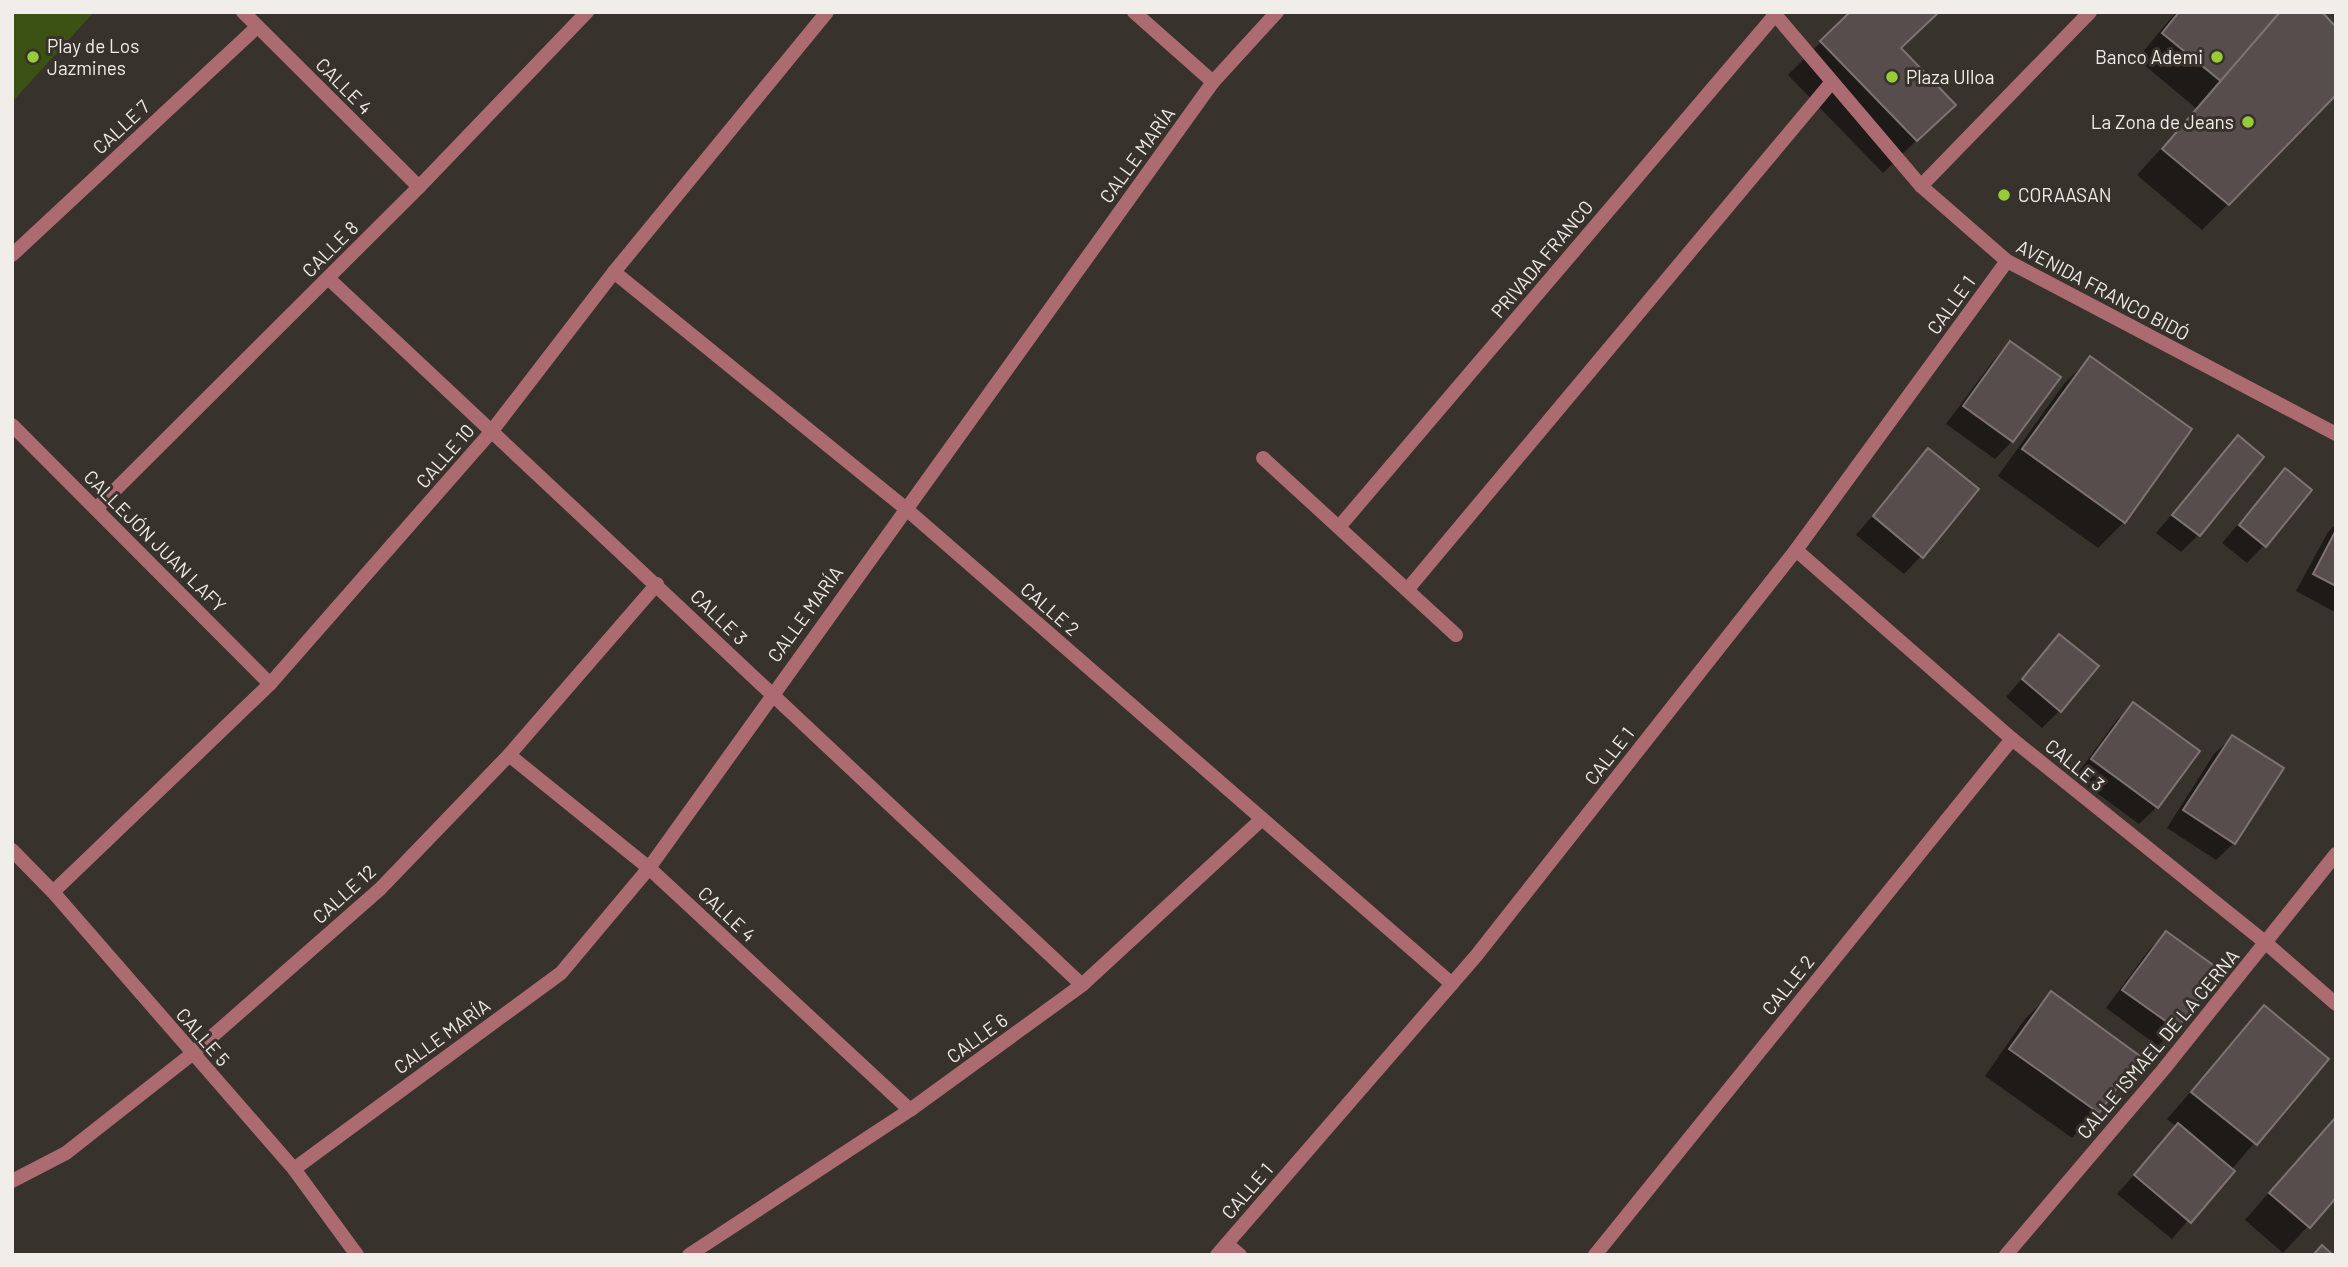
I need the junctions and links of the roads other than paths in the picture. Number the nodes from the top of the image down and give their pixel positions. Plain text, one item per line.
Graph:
1 (243, 12) edge
2 (827, 12) edge
3 (1133, 12) edge
4 (1277, 12) edge
5 (2090, 12) edge
6 (580, 14) edge
7 (1774, 14) edge
8 (257, 27) junction
9 (1213, 82) junction
10 (1831, 83) junction
11 (1921, 186) junction
12 (419, 187) junction
13 (12, 255) edge
14 (2007, 261) junction
15 (614, 272) junction
16 (328, 278) junction
17 (12, 425) edge
18 (491, 432) junction
19 (2336, 434) edge
20 (1264, 458) dead end
21 (905, 508) junction
22 (96, 509) junction
23 (1339, 527) junction
24 (1796, 550) junction
25 (657, 584) junction
26 (1407, 590) junction
27 (1456, 635) dead end
28 (270, 684) junction
29 (771, 694) junction
30 (2011, 739) junction
31 (509, 755) junction
32 (1262, 819) junction
33 (12, 850) edge
34 (2336, 854) edge
35 (649, 868) junction
36 (53, 892) junction
37 (2266, 943) junction
38 (1452, 984) junction
39 (1082, 985) junction
40 (2336, 1004) edge
41 (192, 1054) junction
42 (911, 1110) junction
43 (294, 1169) junction
44 (12, 1181) edge
45 (1222, 1249) edge
46 (357, 1255) edge
47 (689, 1255) edge
48 (1240, 1255) edge
49 (1595, 1255) edge
50 (2006, 1255) edge

1 - 8 street, CALLE 4
2 - 15 street, CALLE 10
3 - 9 street
4 - 9 street, CALLE MARÍA
5 - 11 street
6 - 12 street, CALLE 8
7 - 10 street, AVENIDA FRANCO BIDÓ
7 - 23 street, PRIVADA FRANCO
8 - 12 street, CALLE 4
8 - 13 street, CALLE 7
9 - 21 street, CALLE MARÍA
10 - 11 street, AVENIDA FRANCO BIDÓ
10 - 26 street
11 - 14 street, AVENIDA FRANCO BIDÓ
12 - 16 street, CALLE 8
14 - 19 street, AVENIDA FRANCO BIDÓ
14 - 24 street, CALLE 1
15 - 18 street, CALLE 10
15 - 21 street, CALLE 2
16 - 18 street, CALLE 3
16 - 22 street, CALLE 8
17 - 22 street, CALLEJÓN JUAN LAFY
18 - 25 street, CALLE 3
18 - 28 street, CALLE 10
20 - 23 street
21 - 29 street, CALLE MARÍA
21 - 32 street, CALLE 2
22 - 28 street, CALLEJÓN JUAN LAFY
23 - 26 street
24 - 30 street, CALLE 3
24 - 38 street, CALLE 1
25 - 29 street, CALLE 3
25 - 31 street, CALLE 12
26 - 27 street
28 - 36 street, CALLE 10
29 - 35 street, CALLE MARÍA
29 - 39 street, CALLE 3
30 - 37 street, CALLE 3
30 - 49 street, CALLE 2
31 - 35 street, CALLE 4
31 - 41 street, CALLE 12
32 - 38 street, CALLE 2
32 - 39 street, CALLE 6
33 - 36 street, CALLE 5
34 - 37 street, CALLE ISMAEL DE LA CERNA
35 - 42 street, CALLE 4
35 - 43 street, CALLE MARÍA
36 - 41 street, CALLE 5
37 - 40 street, CALLE 3
37 - 50 street, CALLE ISMAEL DE LA CERNA
38 - 45 street, CALLE 1
39 - 42 street, CALLE 6
41 - 43 street, CALLE 5
41 - 44 street, CALLE 12
42 - 47 street, CALLE 6
43 - 46 street, CALLE 5
45 - 48 street

